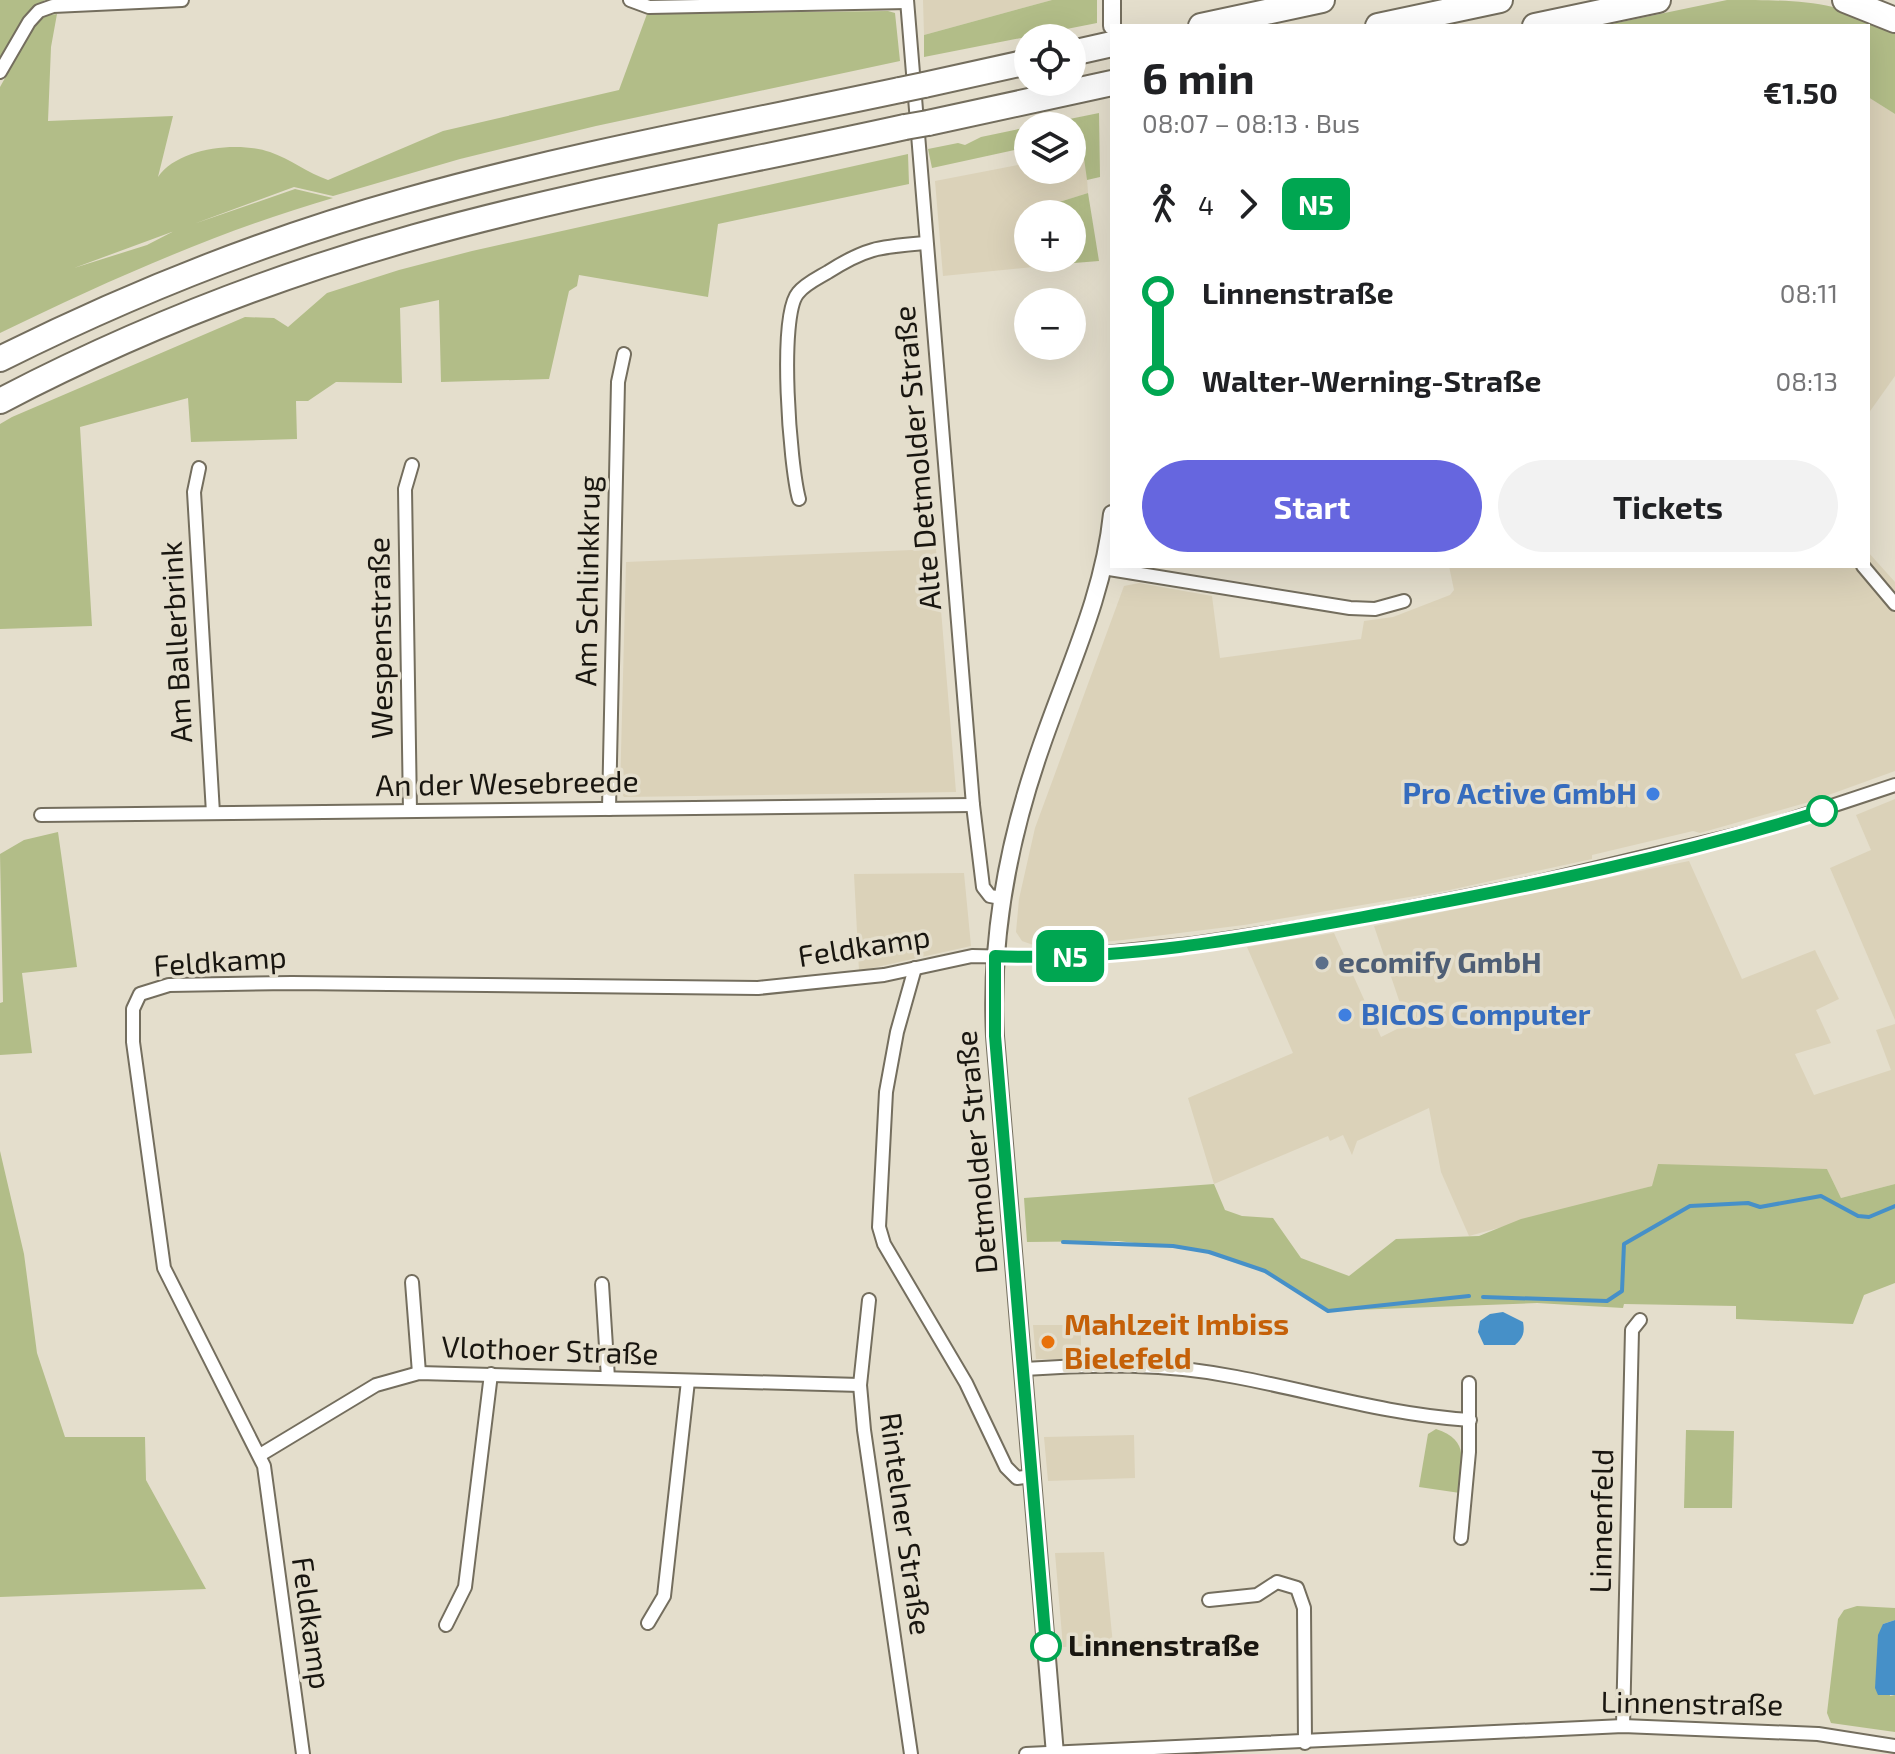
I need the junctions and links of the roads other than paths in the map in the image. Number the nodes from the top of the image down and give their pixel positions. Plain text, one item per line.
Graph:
1 (182, 0) edge
2 (630, 0) edge
3 (1112, 0) edge
4 (1276, 0) edge
5 (1322, 0) edge
6 (1500, 0) edge
7 (1658, 0) edge
8 (1845, 0) edge
9 (907, 1) edge
10 (1241, 18) junction
11 (1895, 20) edge
12 (1112, 24) edge
13 (1211, 24) edge
14 (1387, 24) edge
15 (1544, 24) edge
16 (1014, 65) edge
17 (0, 72) edge
18 (1104, 85) edge
19 (926, 243) junction
20 (624, 354) dead end
21 (0, 359) edge
22 (0, 401) edge
23 (412, 465) dead end
24 (199, 468) dead end
25 (799, 499) dead end
26 (1110, 526) edge
27 (1103, 568) junction
28 (1865, 568) edge
29 (1404, 601) dead end
30 (1895, 604) edge
31 (1895, 785) edge
32 (973, 805) junction
33 (609, 809) junction
34 (410, 811) junction
35 (213, 813) junction
36 (41, 815) dead end
37 (1001, 898) junction
38 (995, 956) junction
39 (915, 968) junction
40 (412, 1282) dead end
41 (602, 1284) dead end
42 (869, 1300) dead end
43 (1640, 1320) dead end
44 (1024, 1369) junction
45 (419, 1373) junction
46 (491, 1374) junction
47 (608, 1378) junction
48 (688, 1381) junction
49 (1469, 1383) dead end
50 (860, 1385) junction
51 (1470, 1420) junction
52 (260, 1455) junction
53 (1032, 1476) junction
54 (1461, 1538) dead end
55 (1209, 1600) dead end
56 (648, 1623) dead end
57 (446, 1625) dead end
58 (1623, 1726) junction
59 (1895, 1746) edge
60 (1297, 1747) edge
61 (1055, 1753) edge
62 (303, 1754) edge
63 (911, 1754) edge
64 (1026, 1754) edge

1 - 17 street
2 - 9 street
3 - 12 street
4 - 10 highway
5 - 10 highway
6 - 14 highway
7 - 15 highway
8 - 11 highway
9 - 19 street, Alte Detmolder Straße
10 - 13 highway
16 - 21 highway
18 - 22 highway
19 - 25 street
19 - 32 street, Alte Detmolder Straße
20 - 33 street, Am Schlinkkrug
23 - 34 street, Wespenstraße
24 - 35 street, Am Ballerbrink
26 - 27 street, Detmolder Straße
27 - 29 street
27 - 37 street, Detmolder Straße
28 - 30 street
31 - 38 street, Feldkamp
32 - 33 street, An der Wesebreede
32 - 37 street, Alte Detmolder Straße
33 - 34 street, An der Wesebreede
34 - 35 street, An der Wesebreede
35 - 36 street, An der Wesebreede
37 - 38 street, Detmolder Straße
38 - 39 street, Feldkamp
38 - 44 street, Detmolder Straße
39 - 52 street, Feldkamp
39 - 53 street
40 - 45 street
41 - 47 street
42 - 50 street, Rintelner Straße
43 - 58 street, Linnenfeld
44 - 51 street
44 - 53 street, Detmolder Straße
45 - 46 street, Vlothoer Straße
45 - 52 street, Vlothoer Straße
46 - 47 street, Vlothoer Straße
46 - 57 street
47 - 48 street, Vlothoer Straße
48 - 50 street, Vlothoer Straße
48 - 56 street
49 - 51 street
50 - 63 street, Rintelner Straße
51 - 54 street
52 - 62 street, Feldkamp
53 - 61 street, Detmolder Straße
55 - 60 street
58 - 59 street, Linnenstraße
58 - 60 street, Linnenstraße
60 - 61 street, Linnenstraße
61 - 64 street

